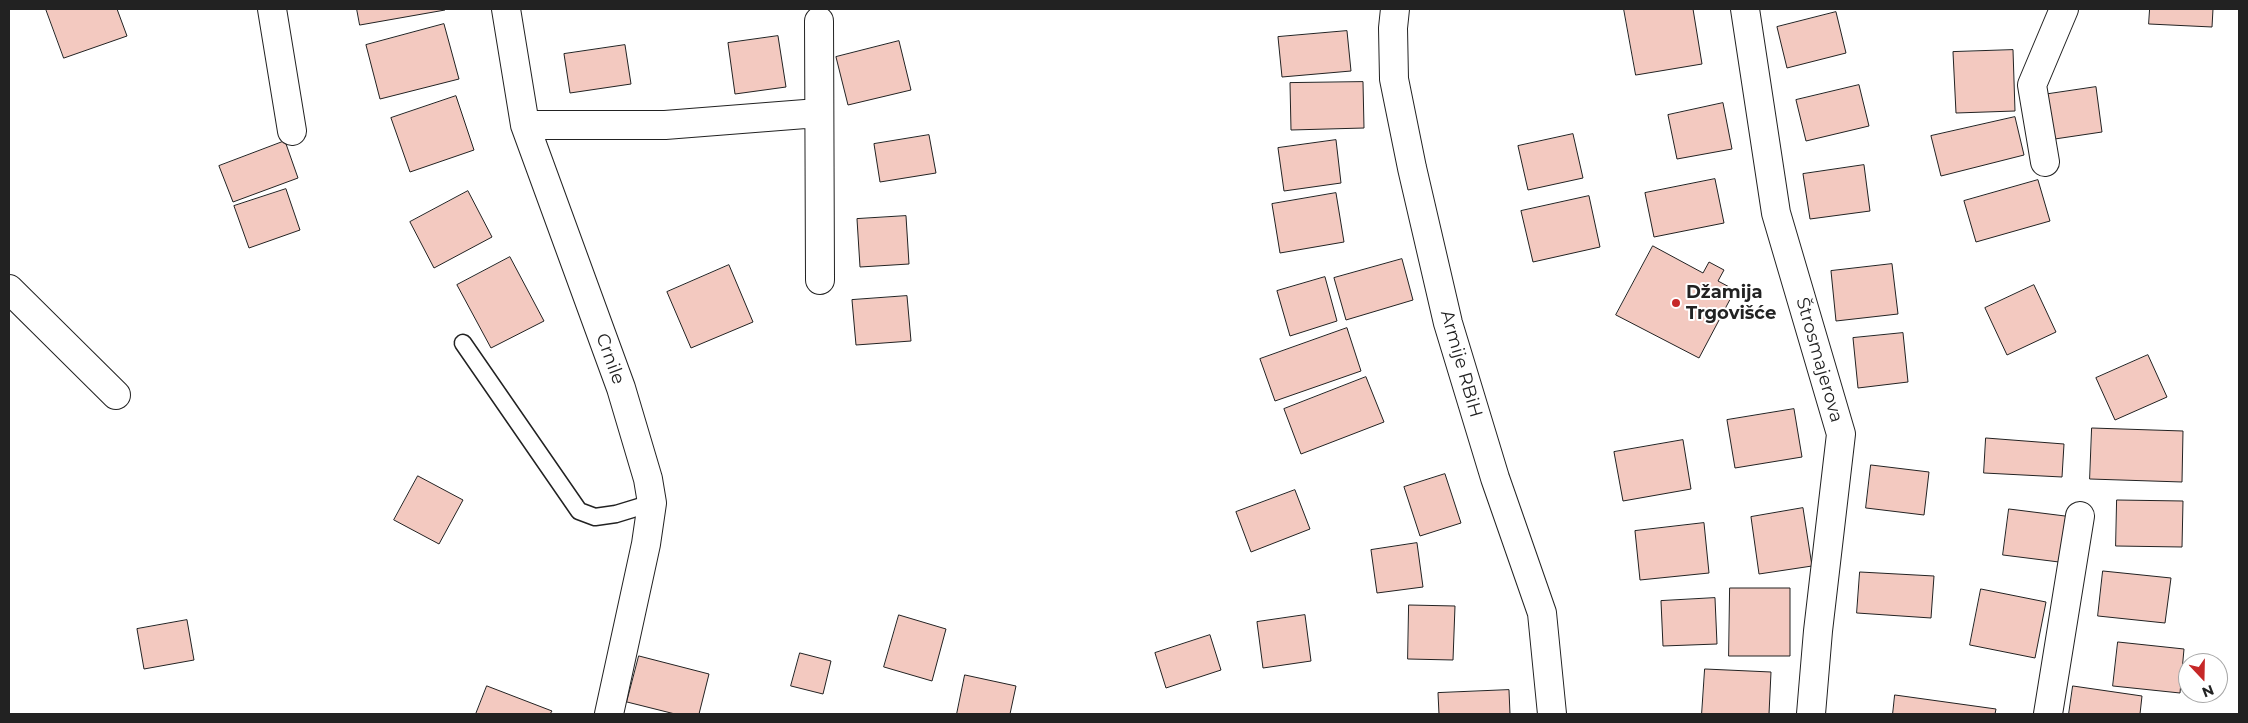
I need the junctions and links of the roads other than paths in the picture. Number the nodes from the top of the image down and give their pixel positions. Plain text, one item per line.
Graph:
1 (272, 9) edge
2 (506, 9) edge
3 (1395, 9) edge
4 (1745, 9) edge
5 (2064, 9) edge
6 (819, 21) dead end
7 (818, 113) junction
8 (525, 125) junction
9 (292, 131) dead end
10 (2045, 162) dead end
11 (820, 280) dead end
12 (9, 289) edge
13 (463, 343) dead end
14 (116, 395) dead end
15 (652, 503) junction
16 (2080, 516) dead end
17 (609, 714) edge
18 (1552, 714) edge
19 (1811, 714) edge
20 (2048, 714) edge

1 - 9 street
2 - 8 street, Crnile
3 - 18 street, Armije RBiH
4 - 19 street, Štrosmajerova
5 - 10 street
6 - 7 street
7 - 8 street
7 - 11 street
8 - 15 street, Crnile
12 - 14 street
13 - 15 lane
15 - 17 street, Crnile
16 - 20 street

